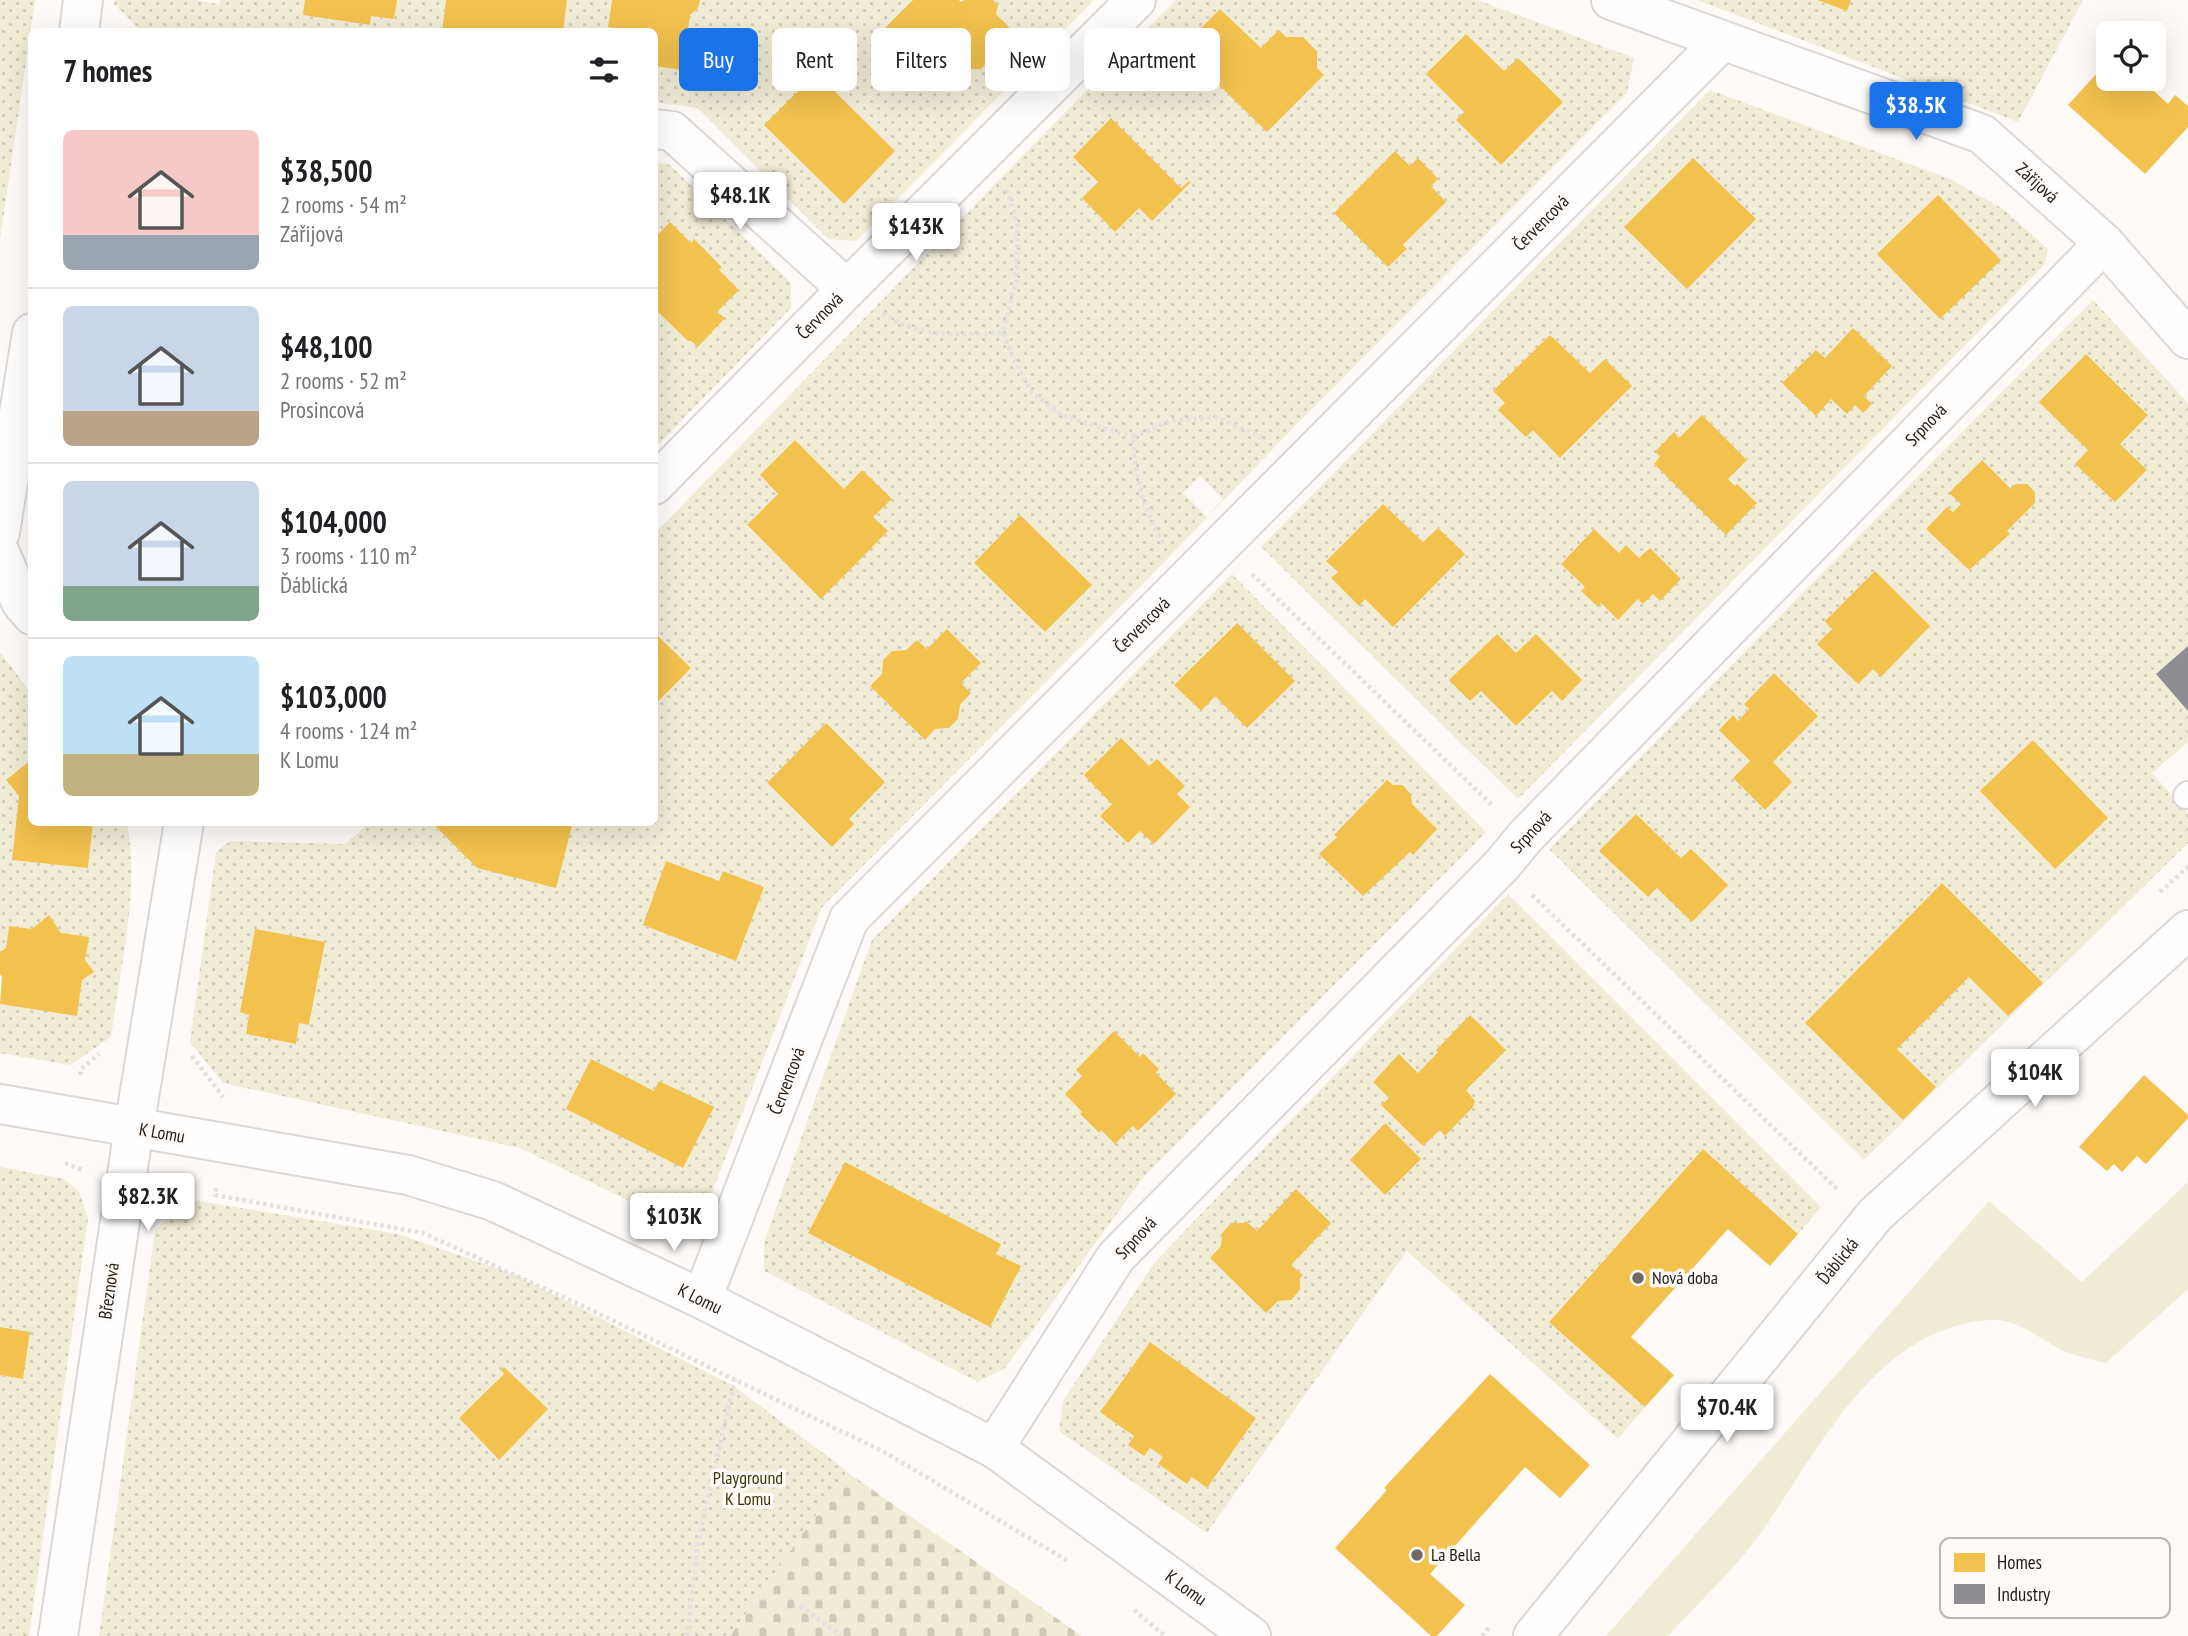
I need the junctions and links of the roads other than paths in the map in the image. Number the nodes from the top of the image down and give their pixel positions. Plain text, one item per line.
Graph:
1 (83, 0) edge
2 (1136, 0) edge
3 (1611, 0) edge
4 (80, 28) edge
5 (1721, 42) junction
6 (658, 129) edge
7 (2104, 243) junction
8 (848, 289) junction
9 (2188, 339) edge
10 (28, 358) edge
11 (658, 481) edge
12 (0, 532) edge
13 (0, 552) edge
14 (28, 610) edge
15 (183, 826) edge
16 (2188, 930) edge
17 (0, 1104) edge
18 (134, 1128) junction
19 (702, 1299) junction
20 (994, 1448) junction
21 (58, 1636) edge
22 (1251, 1636) edge
23 (1534, 1636) edge

1 - 4 street
2 - 8 street, Červnová
3 - 5 street, Zářijová
5 - 7 street, Zářijová
5 - 19 street, Červencová
6 - 8 street
7 - 9 street, Zářijová
7 - 20 street, Srpnová
8 - 11 street, Červnová
10 - 12 street
13 - 14 street
15 - 18 street, Březnová
16 - 23 street, Ďáblická
17 - 18 street, K Lomu
18 - 19 street, K Lomu
18 - 21 street, Březnová
19 - 20 street, K Lomu
20 - 22 street, K Lomu

